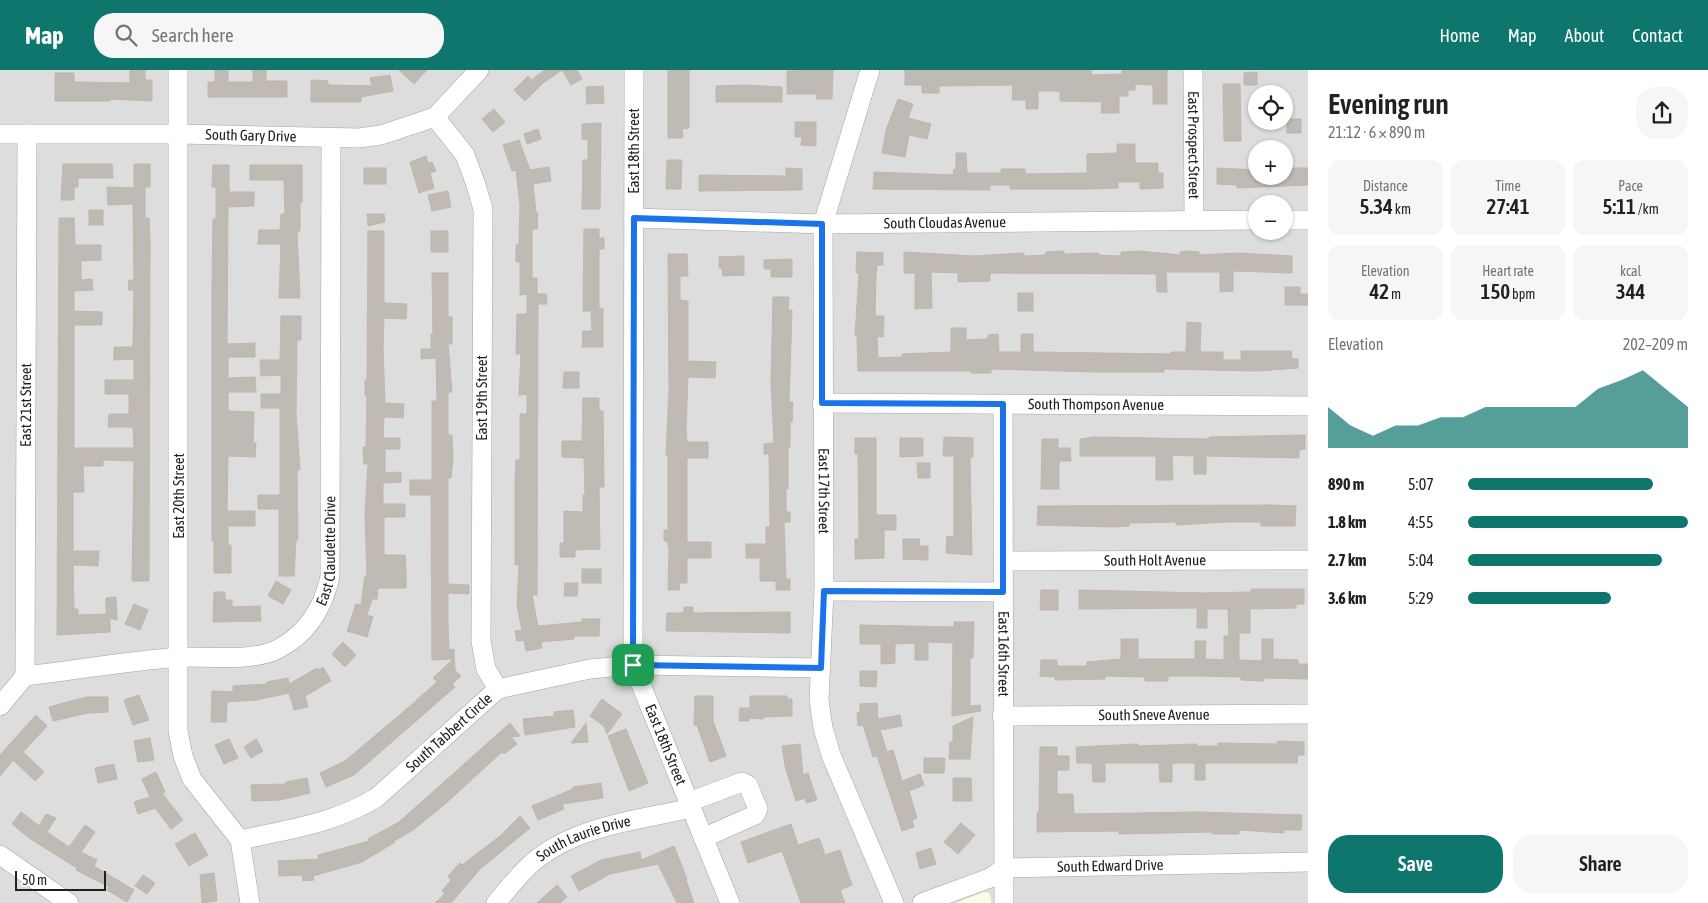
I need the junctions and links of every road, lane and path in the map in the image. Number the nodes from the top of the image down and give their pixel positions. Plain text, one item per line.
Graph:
1 (178, 70) edge
2 (634, 70) edge
3 (870, 70) edge
4 (1193, 70) edge
5 (474, 71) edge
6 (435, 116) junction
7 (0, 134) edge
8 (27, 134) junction
9 (179, 134) junction
10 (331, 138) junction
11 (634, 218) junction
12 (1194, 220) junction
13 (1248, 220) edge
14 (1293, 220) edge
15 (1308, 220) edge
16 (822, 224) junction
17 (822, 403) junction
18 (1003, 404) junction
19 (1308, 406) edge
20 (1308, 560) edge
21 (1003, 561) junction
22 (824, 591) junction
23 (1003, 592) junction
24 (179, 658) junction
25 (633, 665) junction
26 (821, 668) junction
27 (24, 676) junction
28 (498, 689) junction
29 (0, 706) edge
30 (1308, 714) edge
31 (1002, 716) junction
32 (690, 805) junction
33 (703, 838) junction
34 (240, 840) junction
35 (0, 855) edge
36 (1308, 862) edge
37 (1004, 868) junction
38 (69, 903) edge
39 (250, 903) edge
40 (496, 903) edge
41 (730, 903) edge
42 (894, 903) edge
43 (922, 903) edge
44 (1004, 903) edge

1 - 9 street, East 20th Street
2 - 11 street, East 18th Street
3 - 16 street, East 17th Street
4 - 12 street, East Prospect Street
5 - 6 street, South Gary Drive
6 - 10 street, South Gary Drive
6 - 28 street, East 19th Street
7 - 8 street, South Gary Drive
8 - 9 street, South Gary Drive
8 - 27 street, East 21st Street
9 - 10 street, South Gary Drive
9 - 24 street, East 20th Street
10 - 24 street, East Claudette Drive
11 - 16 street, South Cloudas Avenue
11 - 25 street, East 18th Street
12 - 13 street, South Cloudas Avenue
12 - 16 street, South Cloudas Avenue
14 - 15 street
16 - 17 street, East 17th Street
17 - 18 street, South Thompson Avenue
17 - 22 street, East 17th Street
18 - 19 street, South Thompson Avenue
18 - 21 street, East 16th Street
20 - 21 street, South Holt Avenue
21 - 23 street, East 16th Street
22 - 23 street
22 - 26 street, East 17th Street
23 - 31 street, East 16th Street
24 - 27 street, East Claudette Drive
24 - 34 street, East 20th Street
25 - 26 street, South Tabbert Circle
25 - 28 street, South Tabbert Circle
25 - 32 street, East 18th Street
26 - 42 street, East 17th Street
27 - 29 street
28 - 34 street, South Tabbert Circle
30 - 31 street, South Sneve Avenue
31 - 37 street, East 16th Street
32 - 33 street, East 18th Street
32 - 33 street, South Laurie Drive
32 - 40 street, South Laurie Drive
33 - 41 street, East 18th Street
34 - 39 street, East 20th Street
35 - 38 street
36 - 37 street, South Edward Drive
37 - 43 street, South Edward Drive
37 - 44 street, East 16th Street

